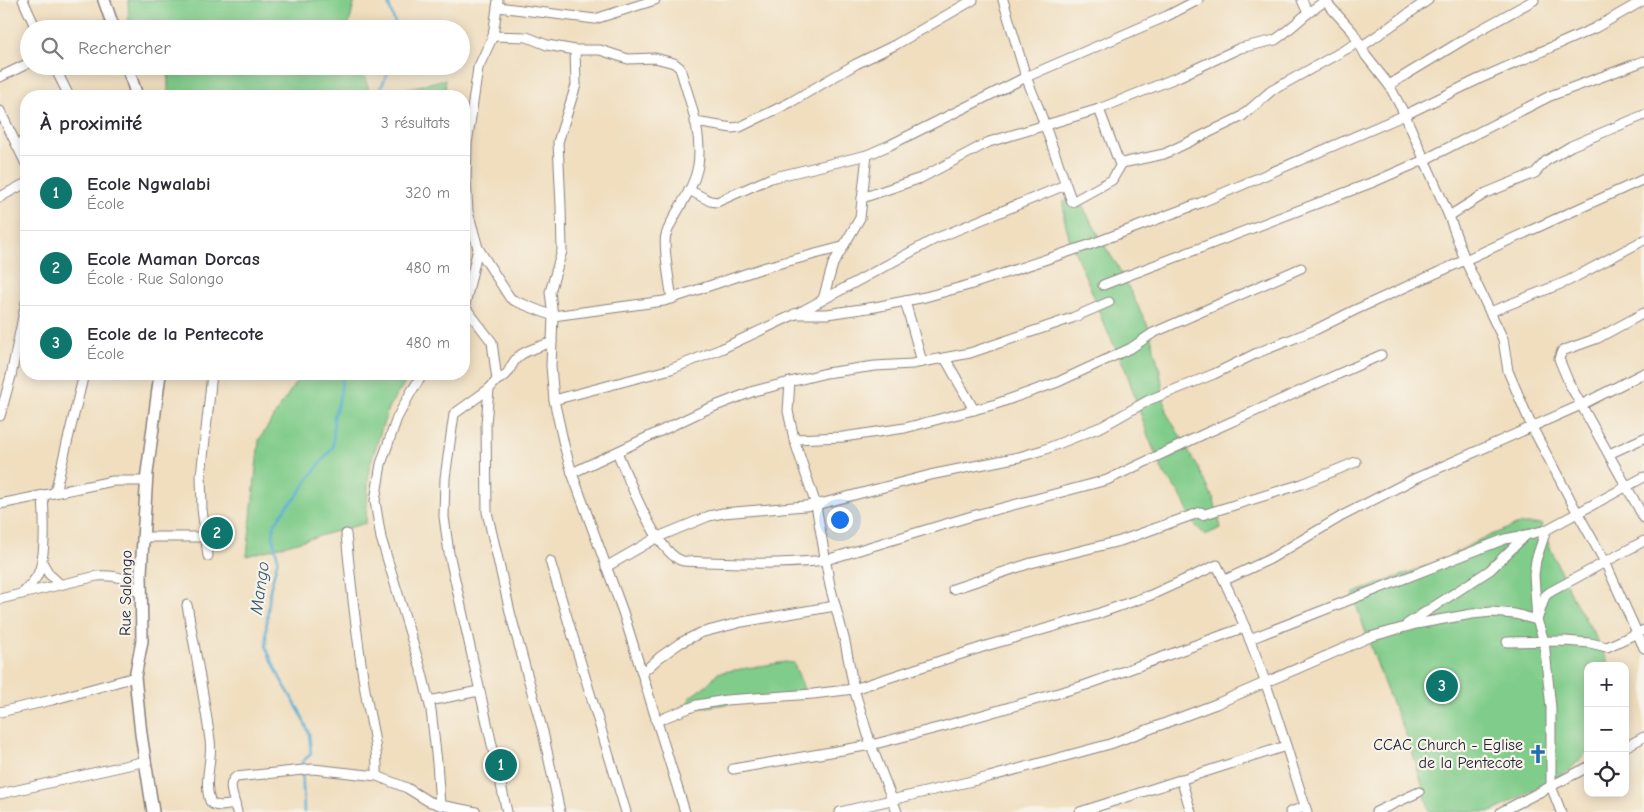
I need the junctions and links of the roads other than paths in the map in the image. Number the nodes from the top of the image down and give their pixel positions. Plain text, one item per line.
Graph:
1 (23, 0) edge
2 (104, 0) edge
3 (656, 0) edge
4 (974, 0) edge
5 (1003, 0) edge
6 (1198, 0) edge
7 (1302, 0) edge
8 (1428, 0) edge
9 (1534, 0) edge
10 (1644, 0) edge
11 (1326, 1) edge
12 (498, 4) edge
13 (1308, 13) junction
14 (32, 20) edge
15 (111, 20) edge
16 (493, 36) junction
17 (1360, 45) junction
18 (575, 50) junction
19 (1644, 61) edge
20 (20, 67) edge
21 (58, 75) edge
22 (131, 75) edge
23 (0, 77) edge
24 (1026, 77) junction
25 (1389, 85) junction
26 (66, 90) edge
27 (135, 90) edge
28 (1098, 110) junction
29 (0, 111) edge
30 (1405, 115) junction
31 (1644, 115) edge
32 (695, 122) junction
33 (470, 126) edge
34 (1045, 126) junction
35 (20, 152) edge
36 (867, 155) junction
37 (1424, 160) junction
38 (1120, 165) junction
39 (1644, 179) edge
40 (1065, 185) junction
41 (20, 186) edge
42 (689, 190) junction
43 (0, 197) edge
44 (862, 198) junction
45 (1449, 216) junction
46 (470, 219) edge
47 (1644, 240) edge
48 (842, 247) junction
49 (478, 248) junction
50 (1466, 260) junction
51 (1301, 268) dead end
52 (470, 282) edge
53 (1103, 285) dead end
54 (672, 299) junction
55 (823, 300) junction
56 (905, 301) junction
57 (1109, 302) dead end
58 (1490, 312) junction
59 (1644, 313) edge
60 (794, 314) junction
61 (470, 315) edge
62 (553, 316) junction
63 (20, 330) edge
64 (552, 342) junction
65 (1381, 355) dead end
66 (946, 358) junction
67 (922, 362) junction
68 (1644, 374) edge
69 (83, 380) edge
70 (159, 380) edge
71 (211, 380) edge
72 (419, 380) edge
73 (497, 380) junction
74 (790, 382) junction
75 (489, 389) junction
76 (554, 400) junction
77 (1581, 405) junction
78 (974, 410) junction
79 (0, 416) edge
80 (1532, 427) junction
81 (1644, 438) edge
82 (794, 439) junction
83 (617, 452) junction
84 (1609, 454) junction
85 (1356, 462) dead end
86 (572, 473) junction
87 (1644, 477) edge
88 (146, 481) junction
89 (1626, 486) junction
90 (55, 492) junction
91 (44, 495) junction
92 (0, 504) edge
93 (816, 505) junction
94 (1577, 512) junction
95 (1644, 518) edge
96 (1546, 530) junction
97 (346, 534) dead end
98 (1526, 535) junction
99 (143, 537) junction
100 (206, 537) junction
101 (658, 537) junction
102 (1644, 541) edge
103 (208, 556) dead end
104 (826, 560) junction
105 (550, 561) dead end
106 (42, 562) junction
107 (1606, 562) junction
108 (606, 567) junction
109 (1225, 580) junction
110 (60, 584) junction
111 (953, 588) dead end
112 (22, 594) junction
113 (140, 595) junction
114 (0, 599) edge
115 (187, 605) dead end
116 (835, 606) junction
117 (1537, 620) junction
118 (1244, 627) junction
119 (1399, 629) junction
120 (1641, 631) edge
121 (1250, 639) junction
122 (1506, 642) dead end
123 (1544, 642) junction
124 (1644, 648) edge
125 (642, 674) junction
126 (136, 677) junction
127 (1265, 682) junction
128 (854, 689) junction
129 (479, 691) junction
130 (429, 701) junction
131 (0, 712) edge
132 (656, 721) junction
133 (1644, 737) edge
134 (871, 744) junction
135 (1629, 745) edge
136 (1286, 746) junction
137 (146, 761) junction
138 (733, 769) dead end
139 (1584, 769) edge
140 (377, 776) junction
141 (1181, 779) junction
142 (1551, 786) junction
143 (1420, 792) dead end
144 (0, 794) edge
145 (892, 800) junction
146 (440, 805) junction
147 (236, 808) edge
148 (1306, 810) edge
149 (153, 812) edge
150 (476, 812) edge
151 (507, 812) edge
152 (560, 812) edge
153 (626, 812) edge
154 (685, 812) edge
155 (840, 812) edge
156 (897, 812) edge
157 (1080, 812) edge
158 (1192, 812) edge
159 (1290, 812) edge
160 (1376, 812) edge
161 (1502, 812) edge
162 (1561, 812) edge

1 - 14 street
2 - 15 street
3 - 12 street
4 - 32 street
5 - 24 street
6 - 24 street
7 - 13 street
8 - 17 street
9 - 25 street
10 - 30 street
11 - 13 street
11 - 17 street
12 - 16 street
13 - 28 street
16 - 18 street
16 - 33 street
17 - 25 street
17 - 38 street
18 - 32 street
18 - 62 street
19 - 37 street
20 - 23 street
21 - 26 street
22 - 27 street
24 - 34 street
24 - 36 street
25 - 30 street
28 - 34 street
28 - 38 street
29 - 35 street
30 - 37 street
30 - 56 street
31 - 45 street
32 - 42 street
34 - 40 street
34 - 44 street
36 - 42 street
36 - 44 street
37 - 45 street
37 - 53 street
38 - 40 street
39 - 50 street
40 - 55 street
41 - 43 street
42 - 54 street
44 - 48 street
45 - 50 street
46 - 49 street
47 - 58 street
48 - 54 street
48 - 55 street
49 - 52 street
49 - 62 street
50 - 58 street
50 - 93 street
51 - 78 street
54 - 62 street
55 - 60 street
56 - 60 street
56 - 67 street
57 - 66 street
58 - 80 street
59 - 77 street
60 - 76 street
61 - 73 street
62 - 64 street
63 - 79 street
64 - 73 street
64 - 76 street
65 - 104 street
66 - 67 street
66 - 78 street
67 - 74 street
68 - 77 street
69 - 90 street
70 - 88 street, Rue Salongo
71 - 100 street
72 - 130 street
73 - 75 street
74 - 82 street
74 - 83 street
75 - 129 street
75 - 152 street
76 - 86 street
77 - 80 street
77 - 84 street
78 - 82 street
80 - 94 street
80 - 109 street
81 - 84 street
82 - 93 street
83 - 86 street
83 - 101 street
84 - 89 street
85 - 111 street
86 - 108 street
87 - 89 street
88 - 90 street
88 - 99 street, Rue Salongo
89 - 94 street
89 - 95 street
90 - 91 street
91 - 92 street
91 - 106 street
93 - 101 street
93 - 104 street
94 - 96 street
94 - 107 street
96 - 98 street
96 - 117 street
97 - 140 street
98 - 119 street
98 - 121 street
99 - 100 street
99 - 113 street, Rue Salongo
100 - 103 street
101 - 104 street
101 - 108 street
102 - 107 street
104 - 116 street
105 - 153 street
106 - 110 street
106 - 112 street
107 - 117 street
107 - 120 street
108 - 125 street
109 - 118 street
109 - 128 street
110 - 112 street
110 - 113 street
112 - 114 street
113 - 126 street, Rue Salongo
115 - 147 street
116 - 125 street
116 - 128 street
117 - 119 street
117 - 123 street
118 - 121 street
118 - 134 street
119 - 127 street
120 - 123 street
120 - 124 street
121 - 127 street
122 - 123 street
123 - 142 street
125 - 132 street
126 - 131 street
126 - 137 street, Rue Salongo
127 - 136 street
127 - 145 street
128 - 132 street
128 - 134 street
129 - 130 street
129 - 151 street
130 - 146 street
132 - 154 street
133 - 135 street
134 - 138 street
134 - 145 street
136 - 141 street
136 - 148 street
137 - 144 street
137 - 149 street, Rue Salongo
139 - 142 street
140 - 146 street
140 - 147 street
141 - 157 street
141 - 158 street
142 - 161 street
142 - 162 street
143 - 160 street
145 - 155 street
145 - 156 street
146 - 150 street
148 - 159 street

